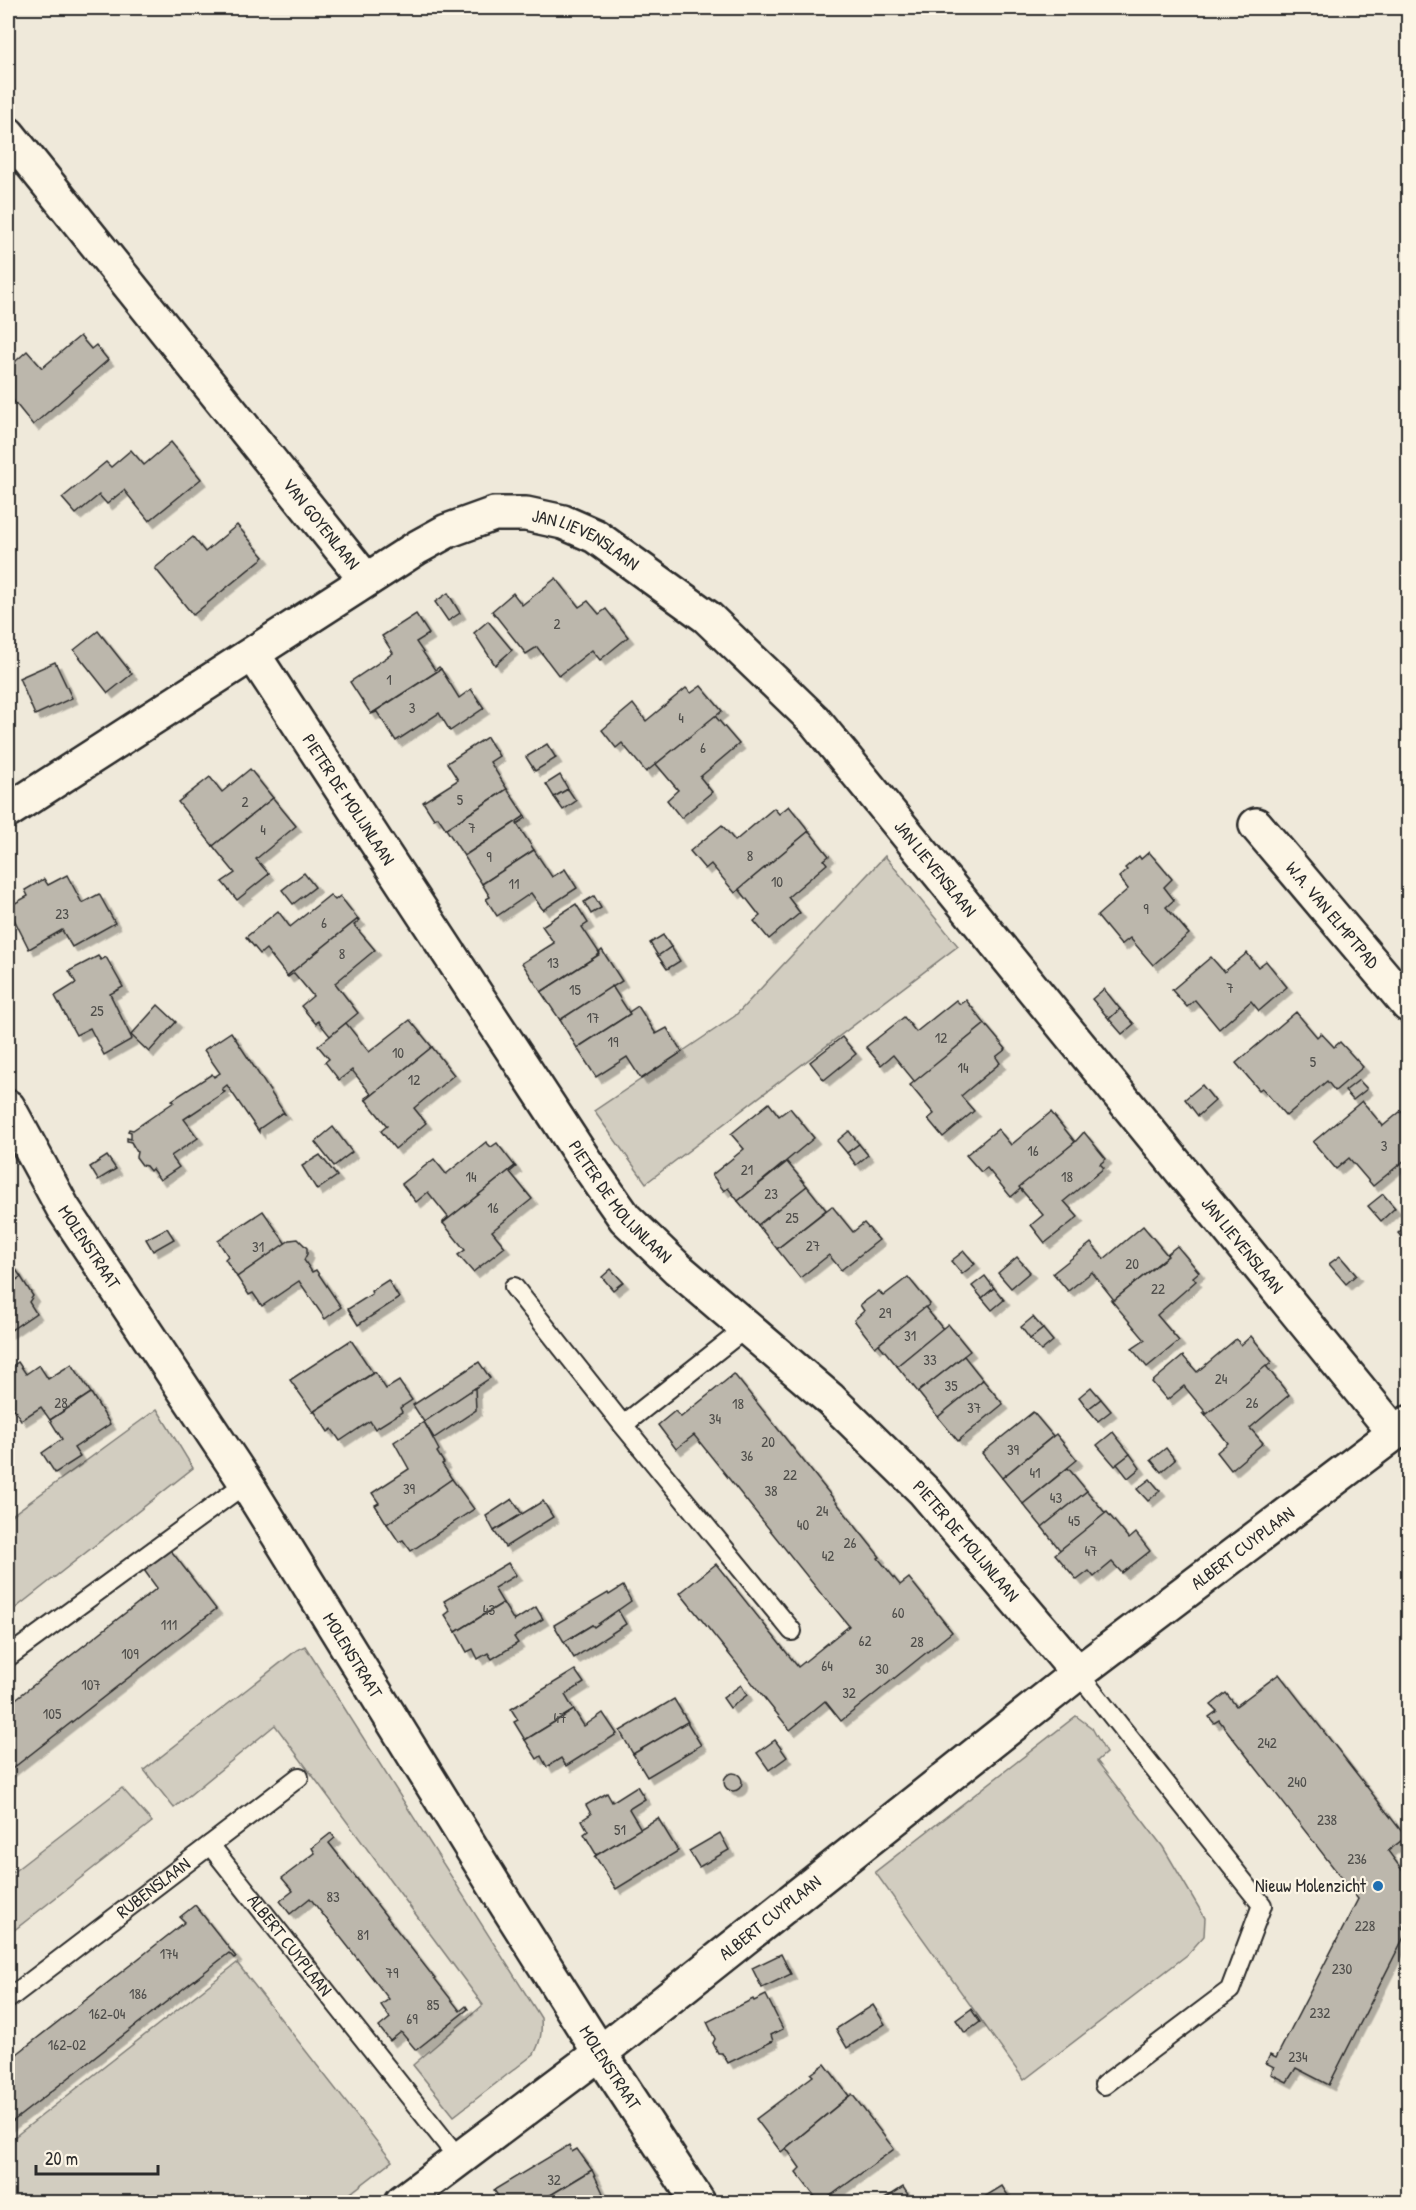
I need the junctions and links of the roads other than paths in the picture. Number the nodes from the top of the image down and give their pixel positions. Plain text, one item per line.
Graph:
1 (8, 134) edge
2 (366, 580) junction
3 (253, 654) junction
4 (8, 811) edge
5 (1256, 825) dead end
6 (1408, 1005) edge
7 (8, 1107) edge
8 (513, 1287) dead end
9 (747, 1327) junction
10 (623, 1425) junction
11 (1402, 1428) edge
12 (246, 1483) junction
13 (792, 1631) dead end
14 (8, 1657) edge
15 (1078, 1673) junction
16 (299, 1777) dead end
17 (210, 1845) junction
18 (8, 1999) edge
19 (600, 2053) junction
20 (1104, 2085) dead end
21 (459, 2159) junction
22 (411, 2200) edge
23 (698, 2202) edge

1 - 2 street, VAN GOYENLAAN
2 - 3 street, VAN GOYENLAAN
2 - 11 street, JAN LIEVENSLAAN
3 - 4 street, VAN GOYENLAAN
3 - 9 street, PIETER DE MOLIJNLAAN
5 - 6 street, W.A. VAN ELMPTPAD
7 - 12 street, MOLENSTRAAT
8 - 10 lane
9 - 10 lane
9 - 15 street, PIETER DE MOLIJNLAAN
10 - 13 lane
11 - 15 street, ALBERT CUYPLAAN
12 - 14 lane
12 - 19 street, MOLENSTRAAT
15 - 19 street, ALBERT CUYPLAAN
15 - 20 lane
16 - 17 lane, RUBENSLAAN
17 - 18 lane, RUBENSLAAN
17 - 21 lane, ALBERT CUYPLAAN
19 - 21 street, ALBERT CUYPLAAN
19 - 23 street, MOLENSTRAAT
21 - 22 street, ALBERT CUYPLAAN

